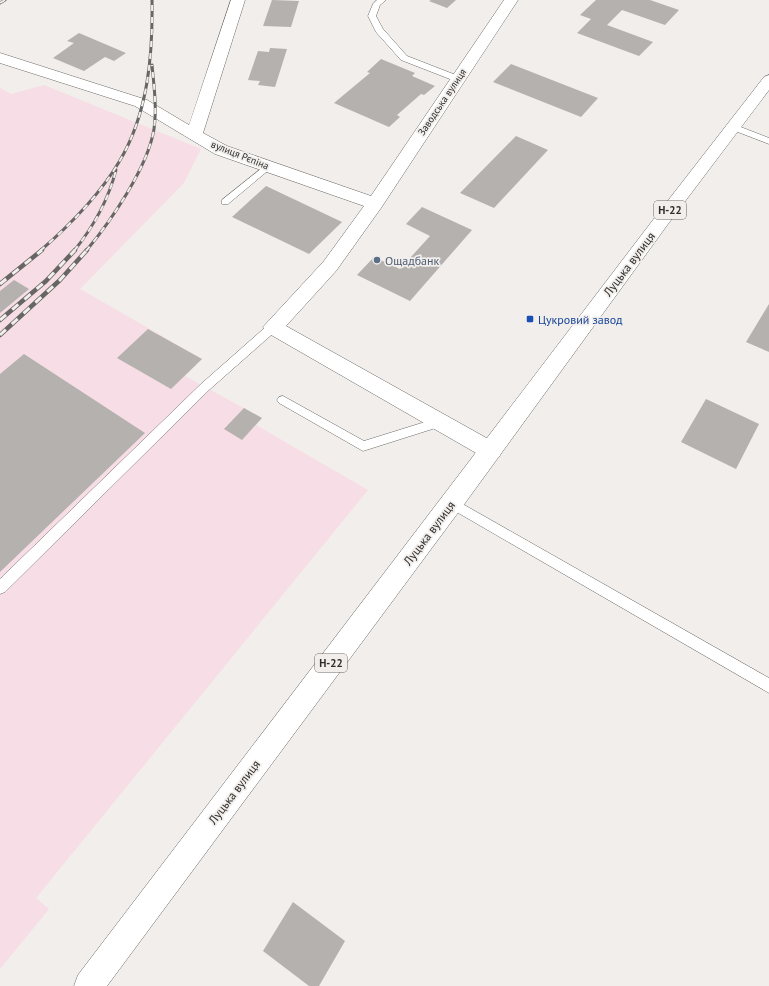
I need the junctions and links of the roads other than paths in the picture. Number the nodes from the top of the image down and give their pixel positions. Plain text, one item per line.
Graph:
1 (238, 0) edge
2 (382, 0) edge
3 (511, 0) edge
4 (0, 58) edge
5 (458, 79) junction
6 (769, 80) edge
7 (733, 127) junction
8 (194, 135) junction
9 (769, 141) edge
10 (267, 167) junction
11 (225, 202) dead end
12 (375, 204) junction
13 (273, 327) junction
14 (283, 400) dead end
15 (441, 422) junction
16 (491, 451) junction
17 (452, 503) junction
18 (0, 588) edge
19 (769, 686) edge
20 (88, 986) edge

1 - 8 street
2 - 5 lane
3 - 5 street, Заводська вулиця
4 - 8 street, вулиця Рєпіна
5 - 12 street, Заводська вулиця
6 - 7 street, Луцька вулиця / Н-22
7 - 9 lane
7 - 16 street, Луцька вулиця / Н-22
8 - 10 street, вулиця Рєпіна
10 - 11 lane
10 - 12 street, вулиця Рєпіна
12 - 13 street, Заводська вулиця
13 - 15 street
13 - 18 lane
14 - 15 lane
15 - 16 street
16 - 17 street, Луцька вулиця / Н-22
17 - 19 lane
17 - 20 street, Луцька вулиця / Н-22

